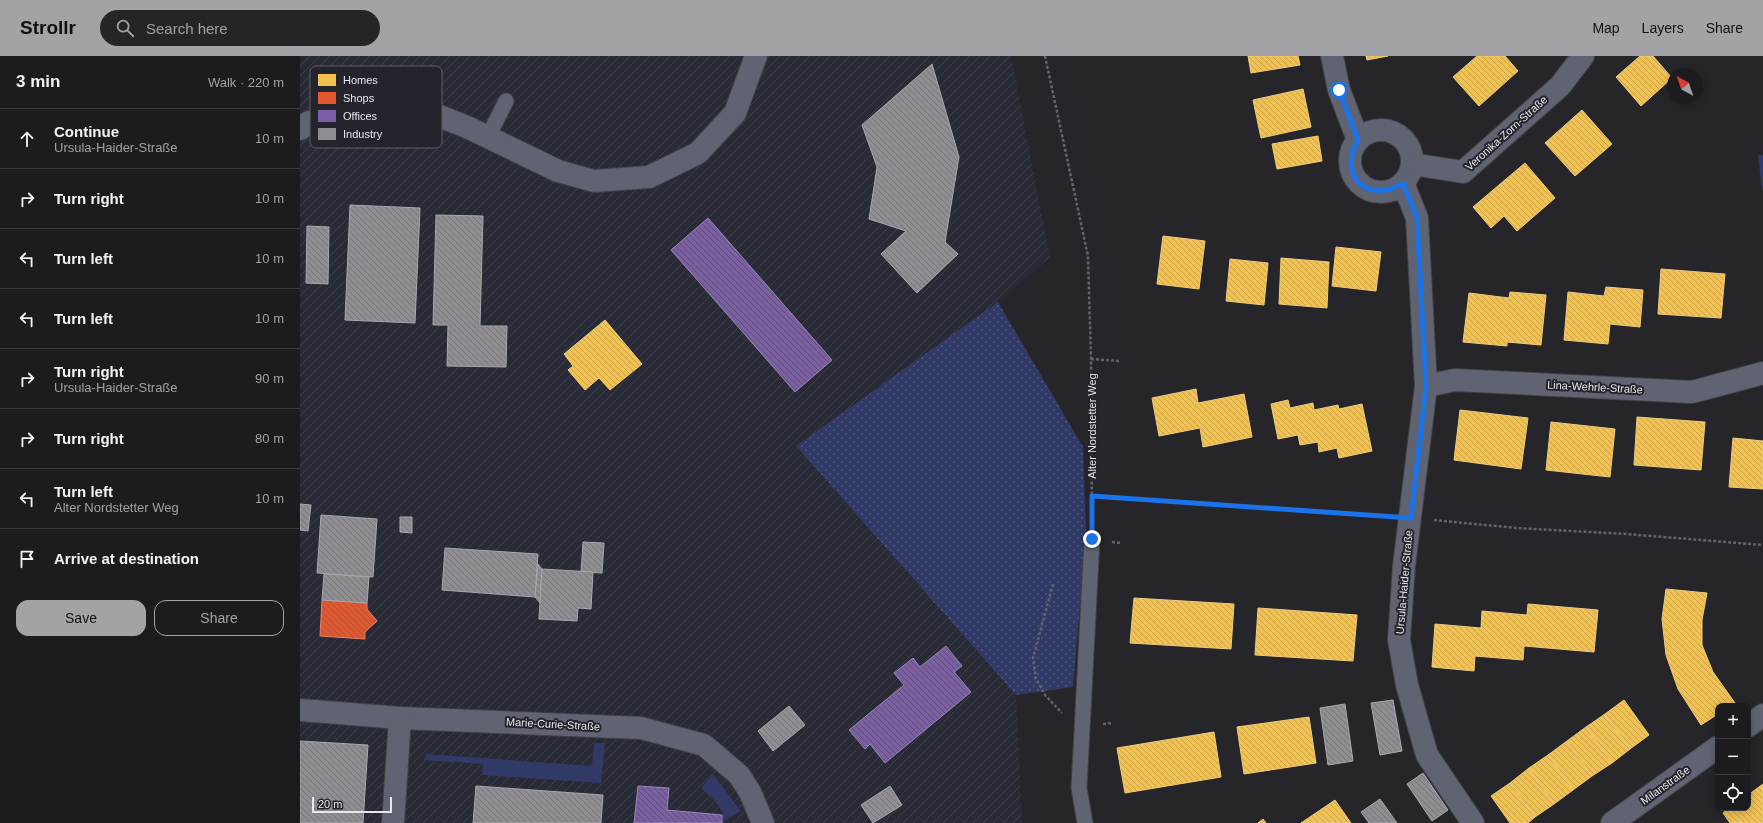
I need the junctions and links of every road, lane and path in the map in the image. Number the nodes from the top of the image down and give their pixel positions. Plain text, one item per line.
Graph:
1 (756, 56) edge
2 (1045, 56) edge
3 (1332, 56) edge
4 (1583, 56) edge
5 (506, 102) dead end
6 (442, 118) edge
7 (310, 122) edge
8 (300, 129) edge
9 (488, 137) junction
10 (1358, 140) junction
11 (1412, 164) junction
12 (1403, 183) junction
13 (1092, 359) junction
14 (1120, 361) dead end
15 (1763, 374) edge
16 (1426, 386) junction
17 (1092, 496) junction
18 (1411, 518) junction
19 (1092, 539) joint
20 (1763, 545) edge
21 (1053, 584) dead end
22 (300, 710) edge
23 (1763, 715) edge
24 (400, 718) junction
25 (1751, 724) edge
26 (1082, 726) junction
27 (1715, 749) edge
28 (393, 823) edge
29 (763, 823) edge
30 (1085, 823) edge
31 (1473, 823) edge
32 (1612, 823) edge

1 - 9 street
2 - 13 path, Alter Nordstetter Weg
3 - 10 street
4 - 11 street, Veronika-Zorn-Straße
5 - 9 lane
6 - 9 street
7 - 8 street
10 - 11 street
10 - 12 street
11 - 12 street
12 - 16 street, Ursula-Haider-Straße
13 - 14 path
13 - 17 path, Alter Nordstetter Weg
15 - 16 street, Lina-Wehrle-Straße
16 - 18 street, Ursula-Haider-Straße
17 - 18 path
17 - 19 path, Alter Nordstetter Weg
18 - 20 path
18 - 31 street, Ursula-Haider-Straße
19 - 26 lane
21 - 26 path
22 - 24 street, Marie-Curie-Straße
23 - 25 street
24 - 28 street
24 - 29 street, Marie-Curie-Straße
26 - 30 lane
27 - 32 street, Milanstraße

